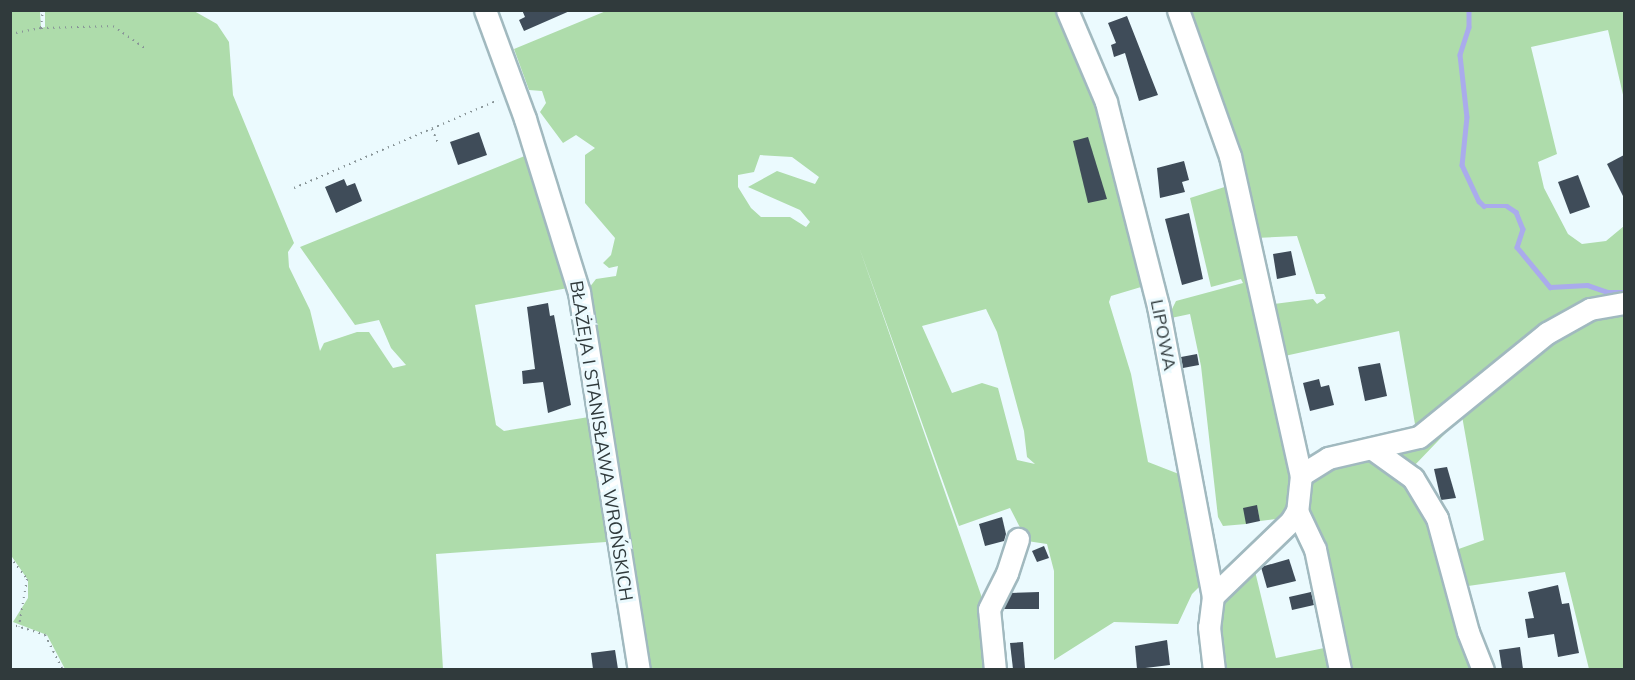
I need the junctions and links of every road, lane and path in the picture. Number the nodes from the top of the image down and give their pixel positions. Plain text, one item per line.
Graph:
1 (43, 10) edge
2 (485, 10) edge
3 (1067, 10) edge
4 (1178, 10) edge
5 (42, 28) junction
6 (10, 34) edge
7 (146, 49) dead end
8 (515, 93) junction
9 (431, 128) junction
10 (438, 143) dead end
11 (294, 188) dead end
12 (1624, 303) edge
13 (1374, 450) junction
14 (1301, 475) junction
15 (1297, 511) junction
16 (1018, 539) dead end
17 (10, 557) edge
18 (1213, 596) junction
19 (10, 624) edge
20 (19, 626) junction
21 (63, 669) edge
22 (639, 669) edge
23 (995, 669) edge
24 (1214, 669) edge
25 (1340, 669) edge
26 (1483, 669) edge

1 - 5 path
2 - 8 street, BŁAŻEJA I STANISŁAWA WROŃSKICH
3 - 18 street, LIPOWA
4 - 14 street
5 - 6 path
5 - 7 path
8 - 9 path
8 - 22 street, BŁAŻEJA I STANISŁAWA WROŃSKICH
9 - 10 path
9 - 11 path
12 - 13 street
13 - 14 street
13 - 26 street
14 - 15 street
15 - 18 street
15 - 25 street
16 - 23 street
17 - 20 path
18 - 24 street, LIPOWA
19 - 20 path
20 - 21 path

